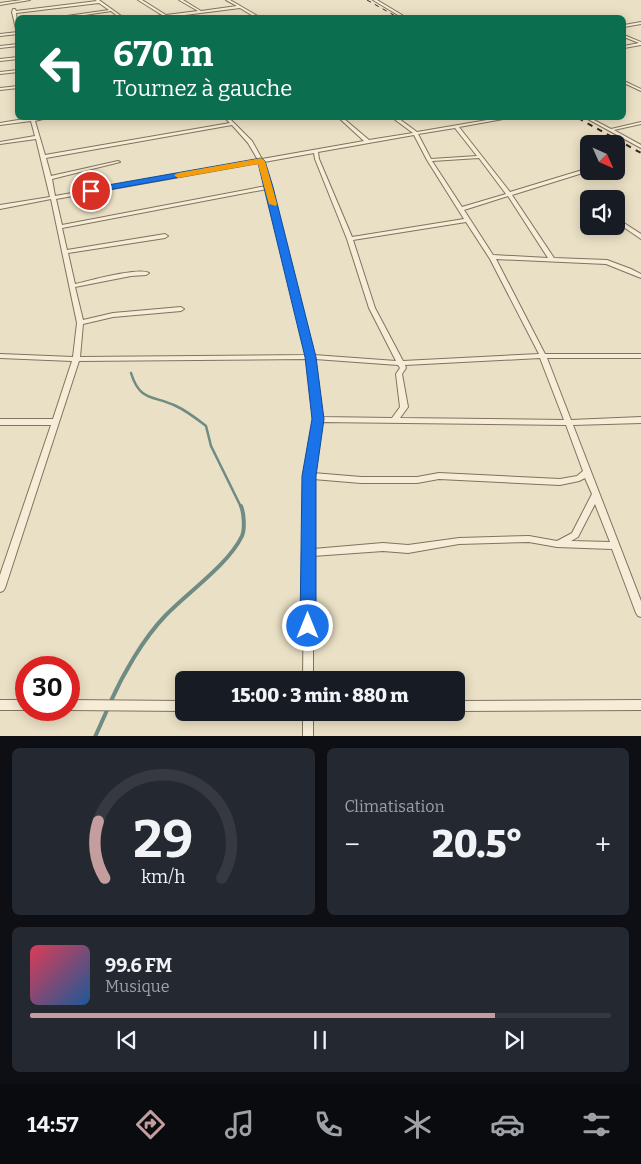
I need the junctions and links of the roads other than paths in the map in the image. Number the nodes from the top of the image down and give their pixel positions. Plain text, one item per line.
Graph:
1 (28, 0) edge
2 (140, 0) edge
3 (181, 0) edge
4 (228, 0) edge
5 (375, 0) edge
6 (98, 1) edge
7 (12, 2) junction
8 (0, 4) edge
9 (240, 7) junction
10 (112, 10) junction
11 (200, 11) junction
12 (14, 12) junction
13 (15, 15) edge
14 (76, 15) edge
15 (120, 15) edge
16 (163, 15) edge
17 (172, 15) edge
18 (254, 15) edge
19 (401, 15) edge
20 (641, 23) edge
21 (626, 26) edge
22 (15, 33) edge
23 (0, 35) edge
24 (626, 37) edge
25 (641, 43) edge
26 (15, 45) edge
27 (0, 47) edge
28 (626, 47) edge
29 (15, 58) edge
30 (0, 60) edge
31 (15, 71) edge
32 (0, 73) edge
33 (626, 83) edge
34 (15, 87) edge
35 (0, 89) edge
36 (641, 90) edge
37 (21, 120) edge
38 (33, 120) edge
39 (229, 120) edge
40 (343, 120) edge
41 (399, 120) edge
42 (491, 120) edge
43 (592, 120) edge
44 (641, 123) edge
45 (0, 124) edge
46 (232, 124) junction
47 (456, 126) junction
48 (610, 130) junction
49 (415, 132) junction
50 (38, 136) junction
51 (368, 142) junction
52 (0, 143) edge
53 (641, 147) edge
54 (316, 151) junction
55 (44, 157) junction
56 (480, 157) junction
57 (429, 160) junction
58 (261, 161) junction
59 (118, 162) dead end
60 (580, 172) edge
61 (49, 178) junction
62 (269, 187) junction
63 (509, 194) junction
64 (53, 198) junction
65 (0, 207) edge
66 (462, 209) junction
67 (468, 220) junction
68 (625, 226) edge
69 (60, 227) junction
70 (165, 236) dead end
71 (641, 237) edge
72 (350, 239) junction
73 (65, 252) junction
74 (492, 257) junction
75 (552, 260) junction
76 (146, 273) dead end
77 (641, 276) edge
78 (72, 286) junction
79 (181, 309) dead end
80 (80, 323) junction
81 (0, 356) edge
82 (543, 356) junction
83 (641, 356) edge
84 (311, 357) junction
85 (76, 359) junction
86 (400, 363) junction
87 (318, 419) junction
88 (394, 420) junction
89 (641, 420) edge
90 (0, 422) edge
91 (56, 422) junction
92 (569, 423) junction
93 (588, 472) junction
94 (309, 476) junction
95 (596, 494) junction
96 (557, 544) junction
97 (616, 546) junction
98 (309, 553) junction
99 (0, 588) edge
100 (641, 613) edge
101 (308, 671) edge
102 (0, 705) edge
103 (15, 705) edge
104 (80, 705) edge
105 (641, 705) edge
106 (175, 706) edge
107 (465, 706) edge
108 (308, 721) edge
109 (308, 736) edge

1 - 7 street
2 - 16 street
3 - 11 street
4 - 9 street
5 - 19 street
6 - 10 street
6 - 12 street
7 - 8 street
7 - 12 street
9 - 11 street
9 - 18 street
10 - 14 street
10 - 15 street
11 - 17 street
12 - 13 street
20 - 21 street
22 - 23 street
24 - 25 street
25 - 28 street
26 - 27 street
29 - 30 street
31 - 32 street
33 - 36 street
34 - 35 street
37 - 45 street
38 - 50 street
39 - 46 street
40 - 51 street
41 - 49 street
42 - 47 street
43 - 48 street
44 - 48 street
46 - 55 street
46 - 58 street
47 - 49 street
47 - 56 street
48 - 53 street
49 - 51 street
49 - 57 street
50 - 52 street
50 - 55 street
51 - 54 street
54 - 58 street
54 - 72 street
55 - 61 street
56 - 57 street
56 - 63 street
57 - 66 street
58 - 62 street
58 - 64 street
59 - 61 street
60 - 63 street
61 - 64 street
62 - 69 street
62 - 84 street
63 - 66 street
63 - 75 street
64 - 65 street
64 - 69 street
66 - 67 street
67 - 72 street
67 - 74 street
68 - 71 street
69 - 73 street
70 - 73 street
72 - 86 street
73 - 78 street
74 - 75 street
74 - 82 street
75 - 77 street
76 - 78 street
78 - 80 street
79 - 80 street
80 - 85 street
81 - 85 street
82 - 83 street
82 - 86 street
82 - 92 street
84 - 85 street
84 - 86 street
84 - 87 street
85 - 91 street
86 - 88 street
87 - 88 street
87 - 94 street
88 - 92 street
89 - 92 street
90 - 91 street
91 - 99 street
92 - 93 street
93 - 94 street
93 - 95 street
94 - 98 street
95 - 96 street
95 - 97 street
96 - 97 street
96 - 98 street
97 - 100 street
98 - 101 street
102 - 103 street
104 - 106 street
105 - 107 street
108 - 109 street

